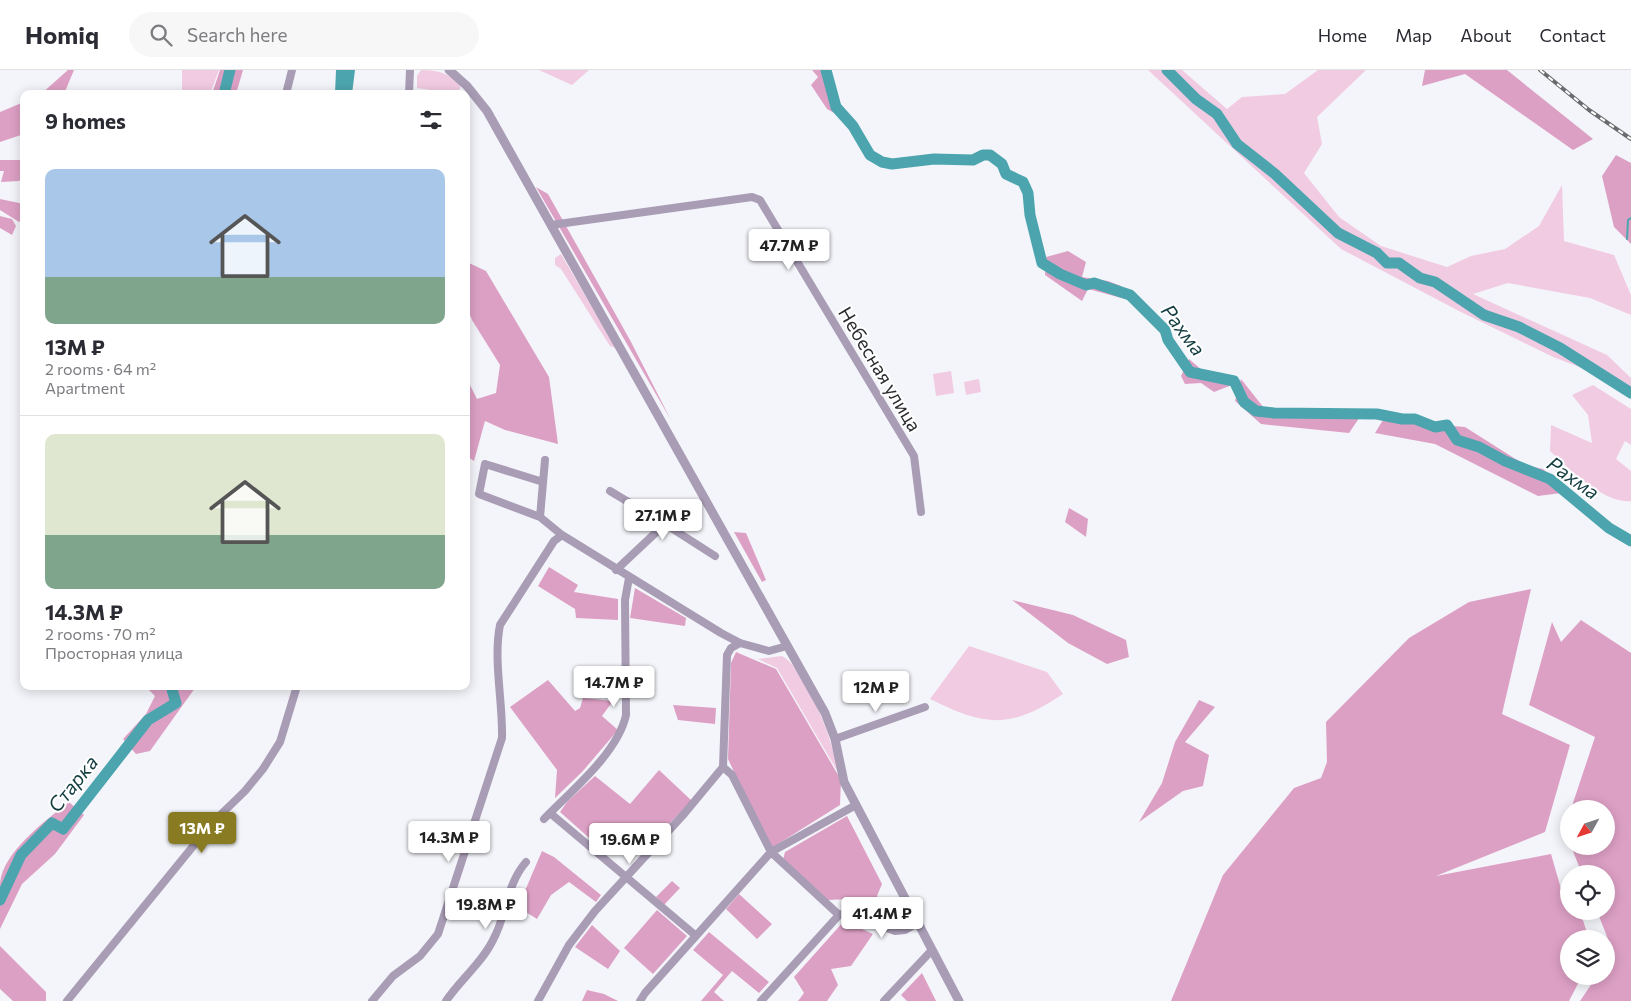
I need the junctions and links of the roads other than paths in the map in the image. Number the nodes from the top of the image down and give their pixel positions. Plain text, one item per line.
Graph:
1 (292, 70) edge
2 (448, 70) edge
3 (411, 71) edge
4 (287, 90) edge
5 (409, 90) edge
6 (551, 224) junction
7 (545, 460) dead end
8 (543, 482) junction
9 (610, 491) dead end
10 (920, 512) dead end
11 (540, 517) junction
12 (665, 524) junction
13 (562, 535) junction
14 (715, 556) dead end
15 (616, 570) junction
16 (629, 578) junction
17 (740, 643) junction
18 (787, 646) junction
19 (296, 690) edge
20 (925, 707) dead end
21 (835, 739) junction
22 (723, 767) junction
23 (856, 804) junction
24 (771, 852) junction
25 (526, 862) dead end
26 (625, 876) junction
27 (839, 915) junction
28 (917, 923) junction
29 (695, 935) junction
30 (932, 950) junction
31 (67, 1001) edge
32 (372, 1001) edge
33 (446, 1001) edge
34 (538, 1001) edge
35 (640, 1001) edge
36 (761, 1001) edge
37 (884, 1001) edge
38 (959, 1001) edge

1 - 4 street
2 - 6 street
3 - 5 street
6 - 10 street, Небесная улица
6 - 18 street
7 - 8 street
8 - 11 street
8 - 11 street
9 - 12 street
11 - 13 street
12 - 14 street
12 - 15 street
13 - 15 street
13 - 32 street
15 - 16 street
16 - 17 street
16 - 26 street
17 - 18 street
17 - 22 street
18 - 21 street
19 - 31 street
20 - 21 street
21 - 23 street
22 - 24 street
22 - 26 street
23 - 24 street
23 - 28 street
24 - 27 street
24 - 29 street
25 - 33 street
26 - 29 street
26 - 34 street
27 - 28 street
27 - 36 street
28 - 30 street
29 - 35 street
30 - 37 street
30 - 38 street

